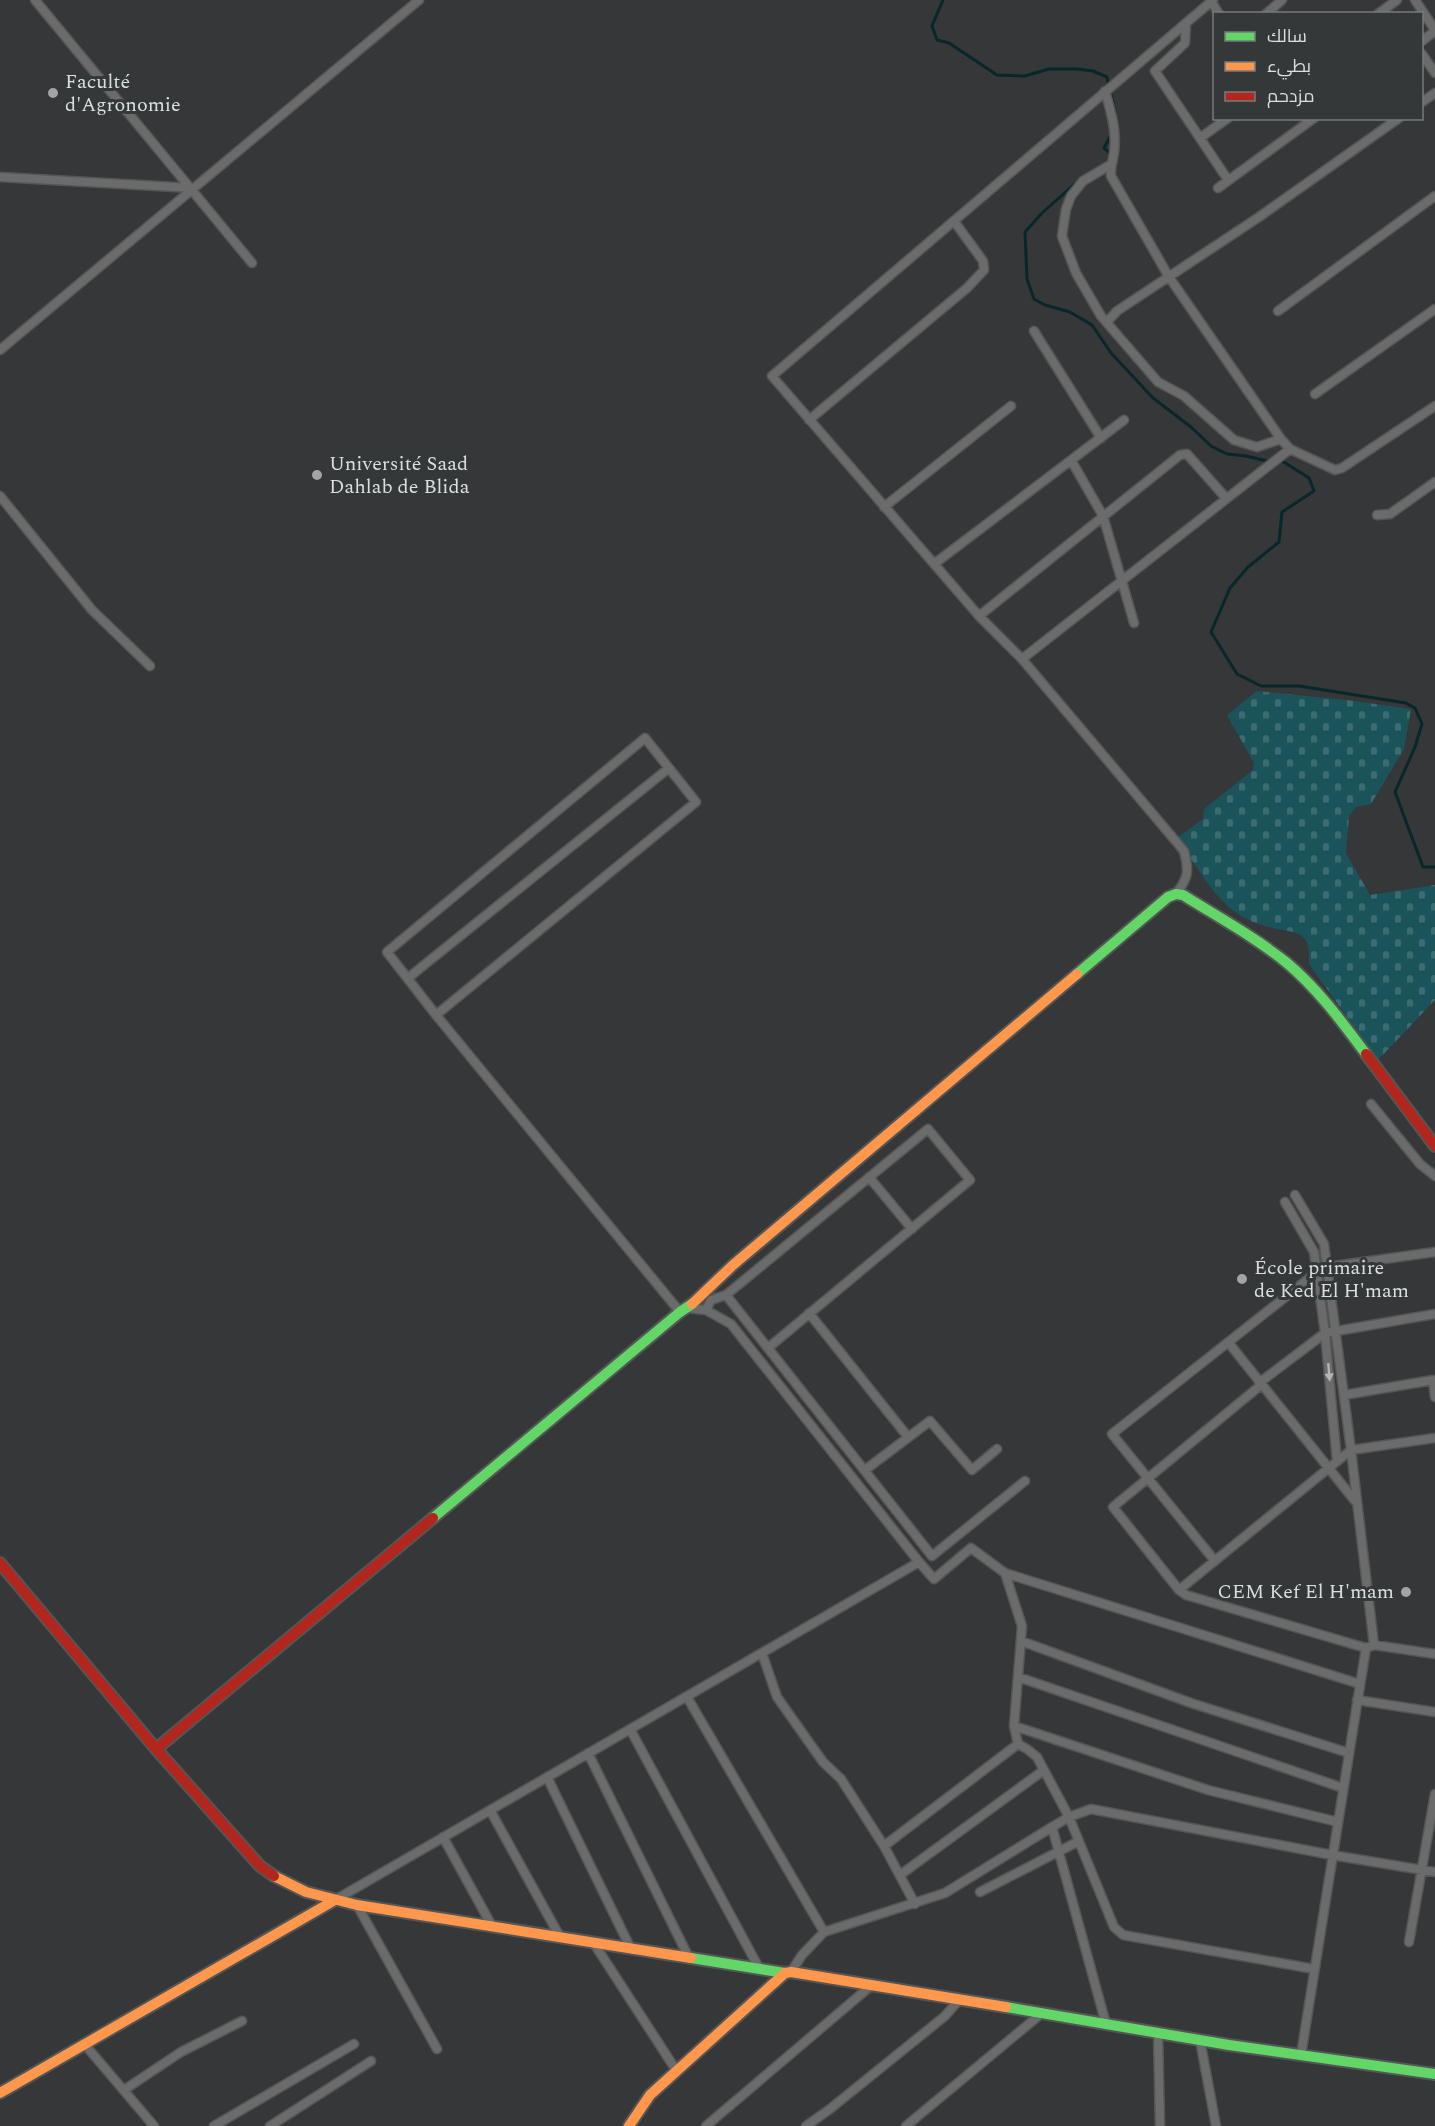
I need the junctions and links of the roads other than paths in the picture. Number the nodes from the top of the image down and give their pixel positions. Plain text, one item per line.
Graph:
1 (34, 0) edge
2 (419, 0) edge
3 (1282, 0) edge
4 (1397, 0) edge
5 (1212, 1) edge
6 (1268, 12) edge
7 (1381, 12) edge
8 (1423, 12) edge
9 (1186, 23) junction
10 (1435, 31) edge
11 (1423, 40) edge
12 (1423, 55) edge
13 (1435, 73) edge
14 (1105, 91) junction
15 (1225, 120) edge
16 (1311, 120) edge
17 (1396, 120) edge
18 (1200, 138) junction
19 (1110, 165) junction
20 (0, 177) edge
21 (1228, 180) junction
22 (1218, 188) dead end
23 (192, 189) junction
24 (1435, 196) edge
25 (954, 221) junction
26 (252, 262) dead end
27 (1169, 277) junction
28 (1435, 309) edge
29 (1278, 311) dead end
30 (1107, 322) junction
31 (1034, 331) dead end
32 (0, 350) edge
33 (1315, 394) dead end
34 (1011, 406) dead end
35 (1435, 406) edge
36 (809, 420) junction
37 (1124, 420) dead end
38 (1101, 438) junction
39 (1281, 439) junction
40 (1290, 449) junction
41 (1071, 460) junction
42 (1435, 482) edge
43 (0, 496) edge
44 (1226, 498) junction
45 (885, 507) junction
46 (1377, 515) dead end
47 (1103, 516) junction
48 (934, 564) junction
49 (1121, 580) junction
50 (979, 616) junction
51 (1134, 623) dead end
52 (1022, 659) junction
53 (150, 666) dead end
54 (669, 768) junction
55 (1176, 894) junction
56 (408, 978) junction
57 (436, 1015) junction
58 (1371, 1104) dead end
59 (1435, 1146) edge
60 (1435, 1176) edge
61 (869, 1177) junction
62 (1294, 1195) dead end
63 (1285, 1202) dead end
64 (912, 1228) junction
65 (1435, 1252) edge
66 (1327, 1267) junction
67 (1317, 1272) junction
68 (726, 1294) junction
69 (708, 1296) junction
70 (684, 1310) junction
71 (706, 1310) junction
72 (809, 1313) junction
73 (1435, 1314) edge
74 (1336, 1330) junction
75 (1325, 1333) junction
76 (1228, 1342) junction
77 (768, 1348) junction
78 (1260, 1384) junction
79 (1344, 1395) junction
80 (1435, 1397) edge
81 (908, 1437) junction
82 (1435, 1438) edge
83 (997, 1449) dead end
84 (1351, 1450) junction
85 (1337, 1461) junction
86 (1329, 1468) junction
87 (865, 1470) junction
88 (1147, 1478) junction
89 (1025, 1481) dead end
90 (1357, 1502) junction
91 (1215, 1561) junction
92 (919, 1562) junction
93 (0, 1563) edge
94 (1005, 1573) junction
95 (1179, 1590) junction
96 (1021, 1641) junction
97 (1370, 1646) junction
98 (762, 1653) junction
99 (1435, 1654) edge
100 (1018, 1677) junction
101 (1360, 1684) junction
102 (687, 1697) junction
103 (1357, 1700) junction
104 (1435, 1712) edge
105 (1014, 1726) junction
106 (630, 1729) junction
107 (1018, 1744) junction
108 (156, 1749) junction
109 (588, 1753) junction
110 (1349, 1753) junction
111 (1044, 1770) junction
112 (547, 1777) junction
113 (1343, 1788) junction
114 (1435, 1794) edge
115 (490, 1810) junction
116 (1069, 1817) junction
117 (1338, 1822) junction
118 (1052, 1827) junction
119 (443, 1838) junction
120 (1079, 1841) junction
121 (884, 1846) junction
122 (1058, 1851) junction
123 (1332, 1855) junction
124 (1422, 1870) junction
125 (1435, 1872) edge
126 (900, 1875) junction
127 (980, 1892) dead end
128 (335, 1900) junction
129 (915, 1904) junction
130 (357, 1905) junction
131 (492, 1926) junction
132 (824, 1932) junction
133 (560, 1937) junction
134 (593, 1942) junction
135 (1409, 1942) dead end
136 (632, 1949) junction
137 (689, 1958) junction
138 (759, 1968) junction
139 (1314, 1969) junction
140 (788, 1973) junction
141 (873, 1984) junction
142 (958, 2000) junction
143 (1042, 2013) junction
144 (242, 2021) dead end
145 (1106, 2024) junction
146 (1158, 2033) junction
147 (1200, 2040) junction
148 (354, 2044) dead end
149 (86, 2046) junction
150 (437, 2049) dead end
151 (1301, 2055) junction
152 (370, 2061) dead end
153 (676, 2070) junction
154 (1435, 2074) edge
155 (124, 2090) junction
156 (0, 2093) edge
157 (154, 2126) edge
158 (214, 2126) edge
159 (270, 2126) edge
160 (629, 2126) edge
161 (706, 2126) edge
162 (806, 2126) edge
163 (906, 2126) edge
164 (1160, 2126) edge
165 (1216, 2126) edge

1 - 23 street
2 - 23 street
3 - 6 street
4 - 7 street
5 - 9 street
8 - 10 street
9 - 14 street
9 - 18 street
10 - 11 street
12 - 13 street
14 - 19 street
14 - 25 street
15 - 18 street
16 - 21 street
17 - 27 street
18 - 21 street
19 - 27 street
19 - 30 street
20 - 23 street
21 - 22 street
23 - 26 street
23 - 32 street
24 - 29 street
25 - 36 street
25 - 36 street
27 - 30 street
27 - 39 street
28 - 33 street
30 - 39 street
31 - 38 street
34 - 45 street
35 - 40 street
36 - 45 street
37 - 38 street
38 - 41 street
39 - 40 street
40 - 44 street
41 - 47 street
41 - 48 street
42 - 46 street
43 - 53 street
44 - 47 street
44 - 49 street
45 - 48 street
47 - 49 street
47 - 50 street
48 - 50 street
49 - 51 street
49 - 52 street
50 - 52 street
52 - 55 street
54 - 56 street
54 - 56 street
54 - 57 street
55 - 59 street
55 - 69 street
56 - 57 street
57 - 70 street
58 - 60 street
61 - 64 street
61 - 64 street
61 - 68 street
62 - 66 street
63 - 67 street
64 - 72 street
65 - 66 street
66 - 67 street
66 - 74 street
67 - 75 street
67 - 76 street
68 - 69 street
68 - 77 street
69 - 70 street
69 - 71 street
70 - 71 street
70 - 108 street
71 - 92 street
72 - 77 street
72 - 81 street
73 - 74 street
74 - 75 street
74 - 79 street
75 - 78 street
75 -> 85 street
76 - 78 street
76 - 88 street
77 - 87 street
78 - 86 street
78 - 88 street
79 - 80 street
79 - 84 street
81 - 83 street
81 - 87 street
82 - 84 street
84 - 85 street
84 - 90 street
85 - 86 street
86 - 90 street
86 - 91 street
87 - 89 street
88 - 91 street
88 - 95 street
90 - 97 street
91 - 95 street
92 - 94 street
92 - 98 street
93 - 108 street
94 - 96 street
94 - 101 street
95 - 97 street
96 - 100 street
96 - 110 street
97 - 99 street
97 - 101 street
98 - 102 street
98 - 121 street
100 - 105 street
100 - 113 street
101 - 103 street
102 - 106 street
102 - 132 street
103 - 104 street
103 - 110 street
105 - 107 street
105 - 117 street
106 - 109 street
106 - 138 street
107 - 111 street
107 - 121 street
108 - 128 street
109 - 112 street
109 - 137 street
110 - 113 street
111 - 116 street
111 - 126 street
112 - 115 street
112 - 136 street
113 - 117 street
114 - 124 street
115 - 119 street
115 - 133 street
116 - 118 street
116 - 120 street
116 - 123 street
117 - 123 street
118 - 122 street
118 - 129 street
119 - 128 street
119 - 131 street
120 - 122 street
120 - 139 street
121 - 126 street
122 - 127 street
122 - 145 street
123 - 124 street
123 - 139 street
124 - 125 street
124 - 135 street
126 - 129 street
128 - 130 street
128 - 149 street
129 - 132 street
130 - 131 street
130 - 150 street
131 - 133 street
132 - 140 street
133 - 134 street
134 - 136 street
134 - 153 street
136 - 137 street
137 - 138 street
138 - 140 street
139 - 151 street
140 - 141 street
140 - 153 street
141 - 142 street
141 - 161 street
142 - 143 street
142 - 162 street
143 - 145 street
143 - 163 street
144 - 155 street
145 - 146 street
146 - 147 street
146 - 164 street
147 - 151 street
147 - 165 street
148 - 158 street
149 - 155 street
149 - 156 street
151 - 154 street
152 - 159 street
153 - 160 street
155 - 157 street

